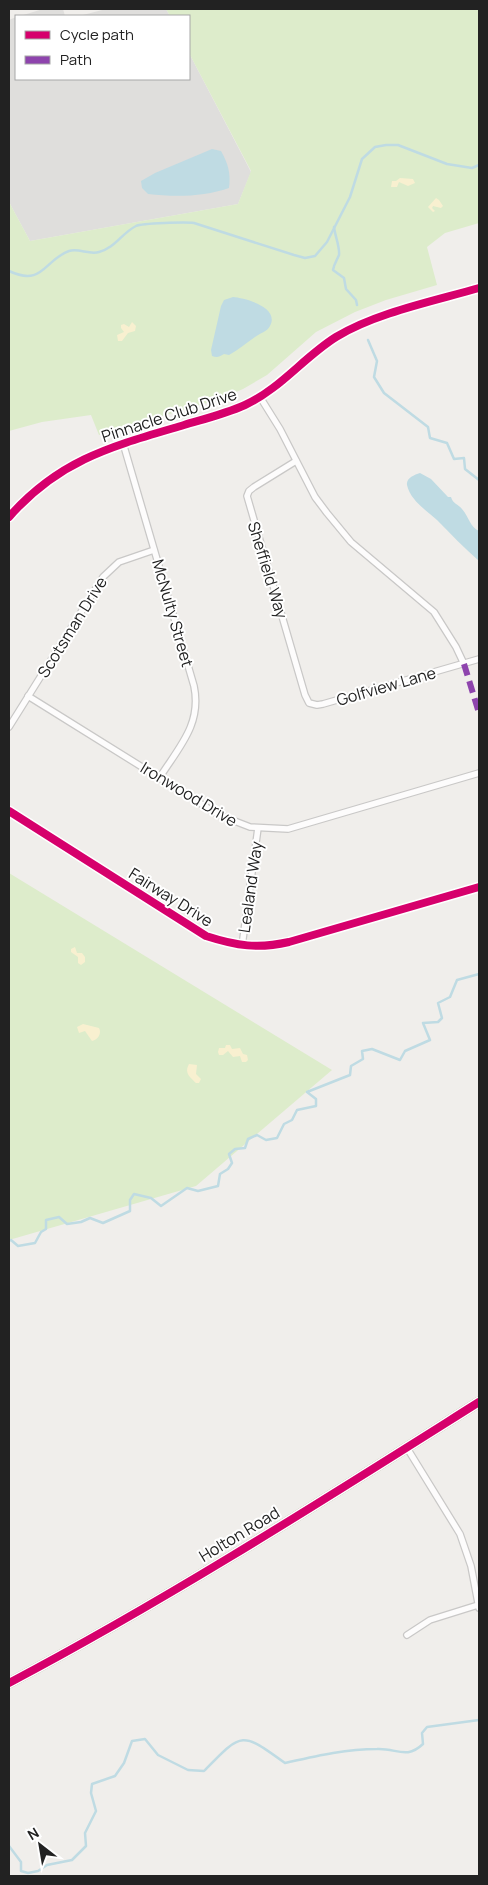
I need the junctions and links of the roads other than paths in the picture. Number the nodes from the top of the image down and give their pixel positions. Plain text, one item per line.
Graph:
1 (479, 288) edge
2 (260, 397) junction
3 (123, 443) junction
4 (296, 461) junction
5 (9, 517) edge
6 (154, 550) junction
7 (479, 659) edge
8 (464, 664) junction
9 (28, 696) junction
10 (309, 702) joint
11 (9, 727) edge
12 (479, 773) edge
13 (160, 777) junction
14 (9, 811) edge
15 (258, 828) junction
16 (479, 887) edge
17 (242, 946) junction
18 (479, 1402) edge
19 (407, 1448) junction
20 (479, 1606) edge
21 (407, 1635) dead end
22 (9, 1683) edge

1 - 2 street, Pinnacle Club Drive
2 - 3 street, Pinnacle Club Drive
2 - 4 street
3 - 5 street, Pinnacle Club Drive
3 - 6 street, McNulty Street
4 - 8 street
4 - 10 street, Sheffield Way
6 - 9 street, Scotsman Drive
6 - 13 street, McNulty Street
7 - 8 street, Golfview Lane
8 - 10 street, Golfview Lane
9 - 11 street, Scotsman Drive
9 - 13 street, Ironwood Drive
12 - 15 street, Ironwood Drive
13 - 15 street, Ironwood Drive
14 - 17 street, Fairway Drive
15 - 17 street, Lealand Way
16 - 17 street, Fairway Drive
18 - 19 street, Holton Road
19 - 20 street
19 - 22 street, Holton Road
20 - 21 street

